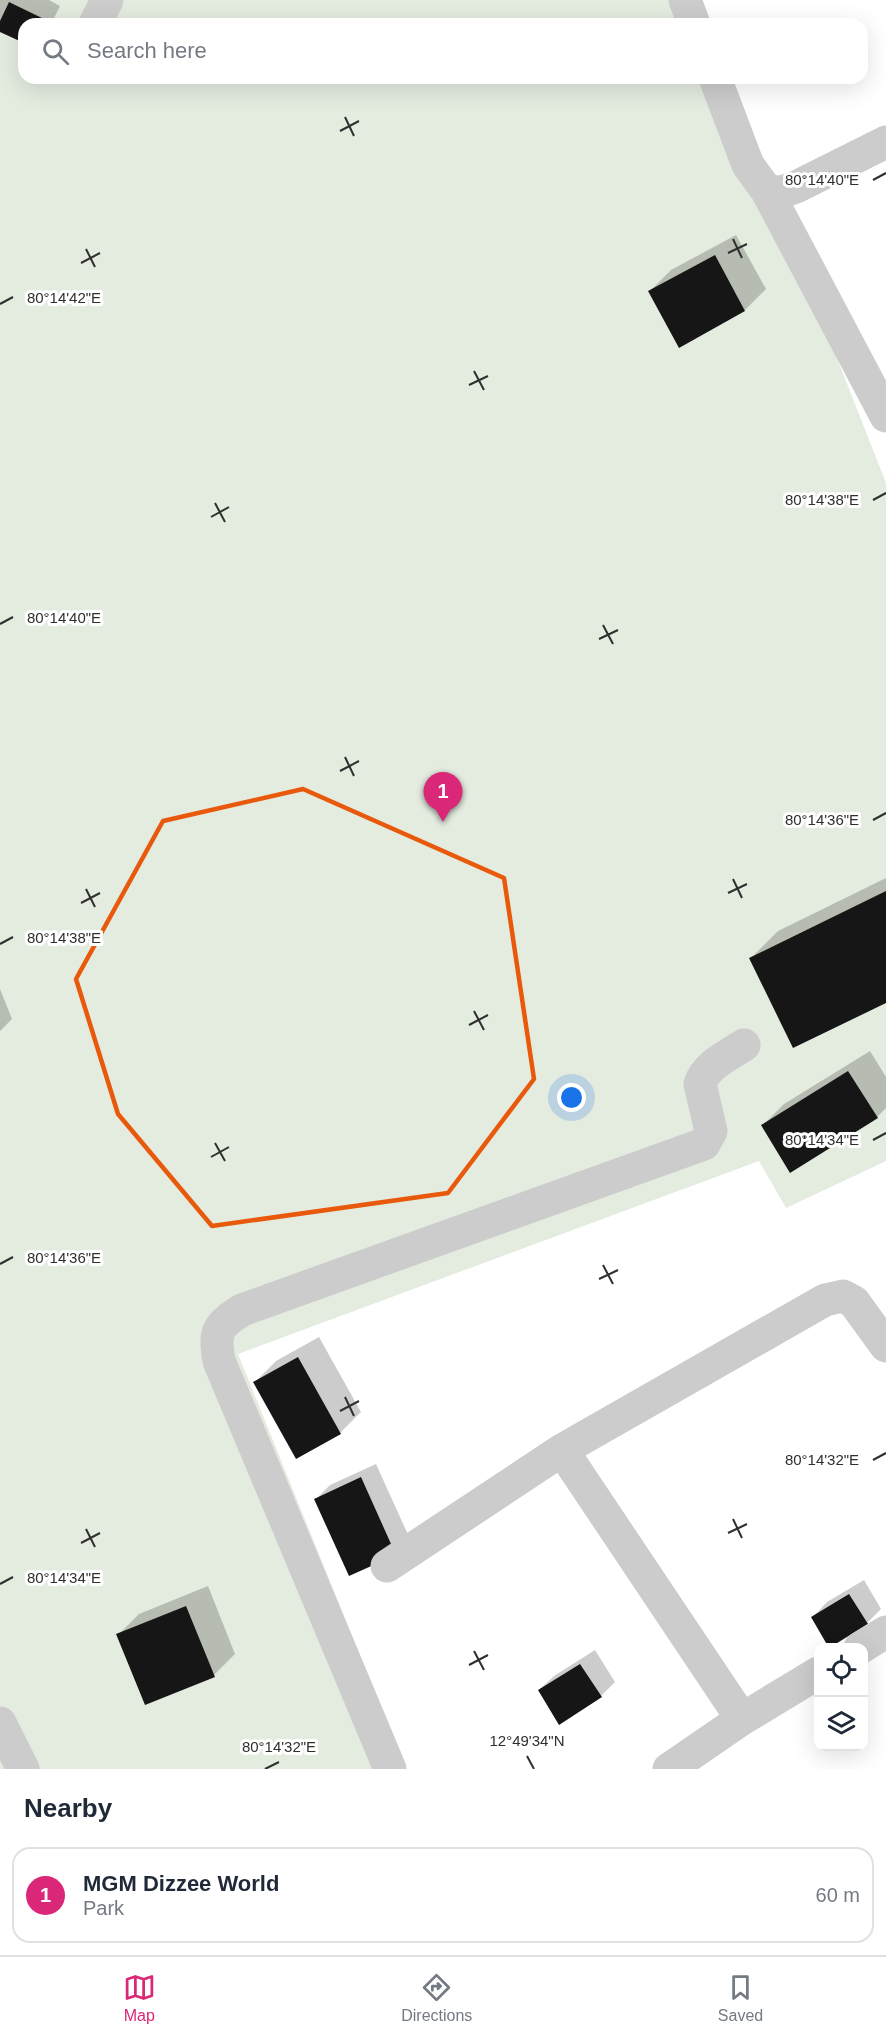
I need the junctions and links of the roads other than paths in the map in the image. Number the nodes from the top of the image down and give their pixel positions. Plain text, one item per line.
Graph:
1 (107, 0) edge
2 (685, 0) edge
3 (98, 18) edge
4 (692, 18) edge
5 (717, 84) edge
6 (886, 142) edge
7 (767, 191) junction
8 (886, 416) edge
9 (744, 1045) dead end
10 (886, 1346) edge
11 (562, 1450) junction
12 (387, 1566) dead end
13 (886, 1632) edge
14 (867, 1643) edge
15 (814, 1676) edge
16 (742, 1719) junction
17 (0, 1723) edge
18 (23, 1769) edge
19 (390, 1769) edge
20 (669, 1769) edge

1 - 3 street
2 - 4 street
5 - 7 street
6 - 7 street
7 - 8 street
9 - 19 street
10 - 11 street
11 - 12 street
11 - 16 street
13 - 14 street
15 - 16 street
16 - 20 street
17 - 18 street

